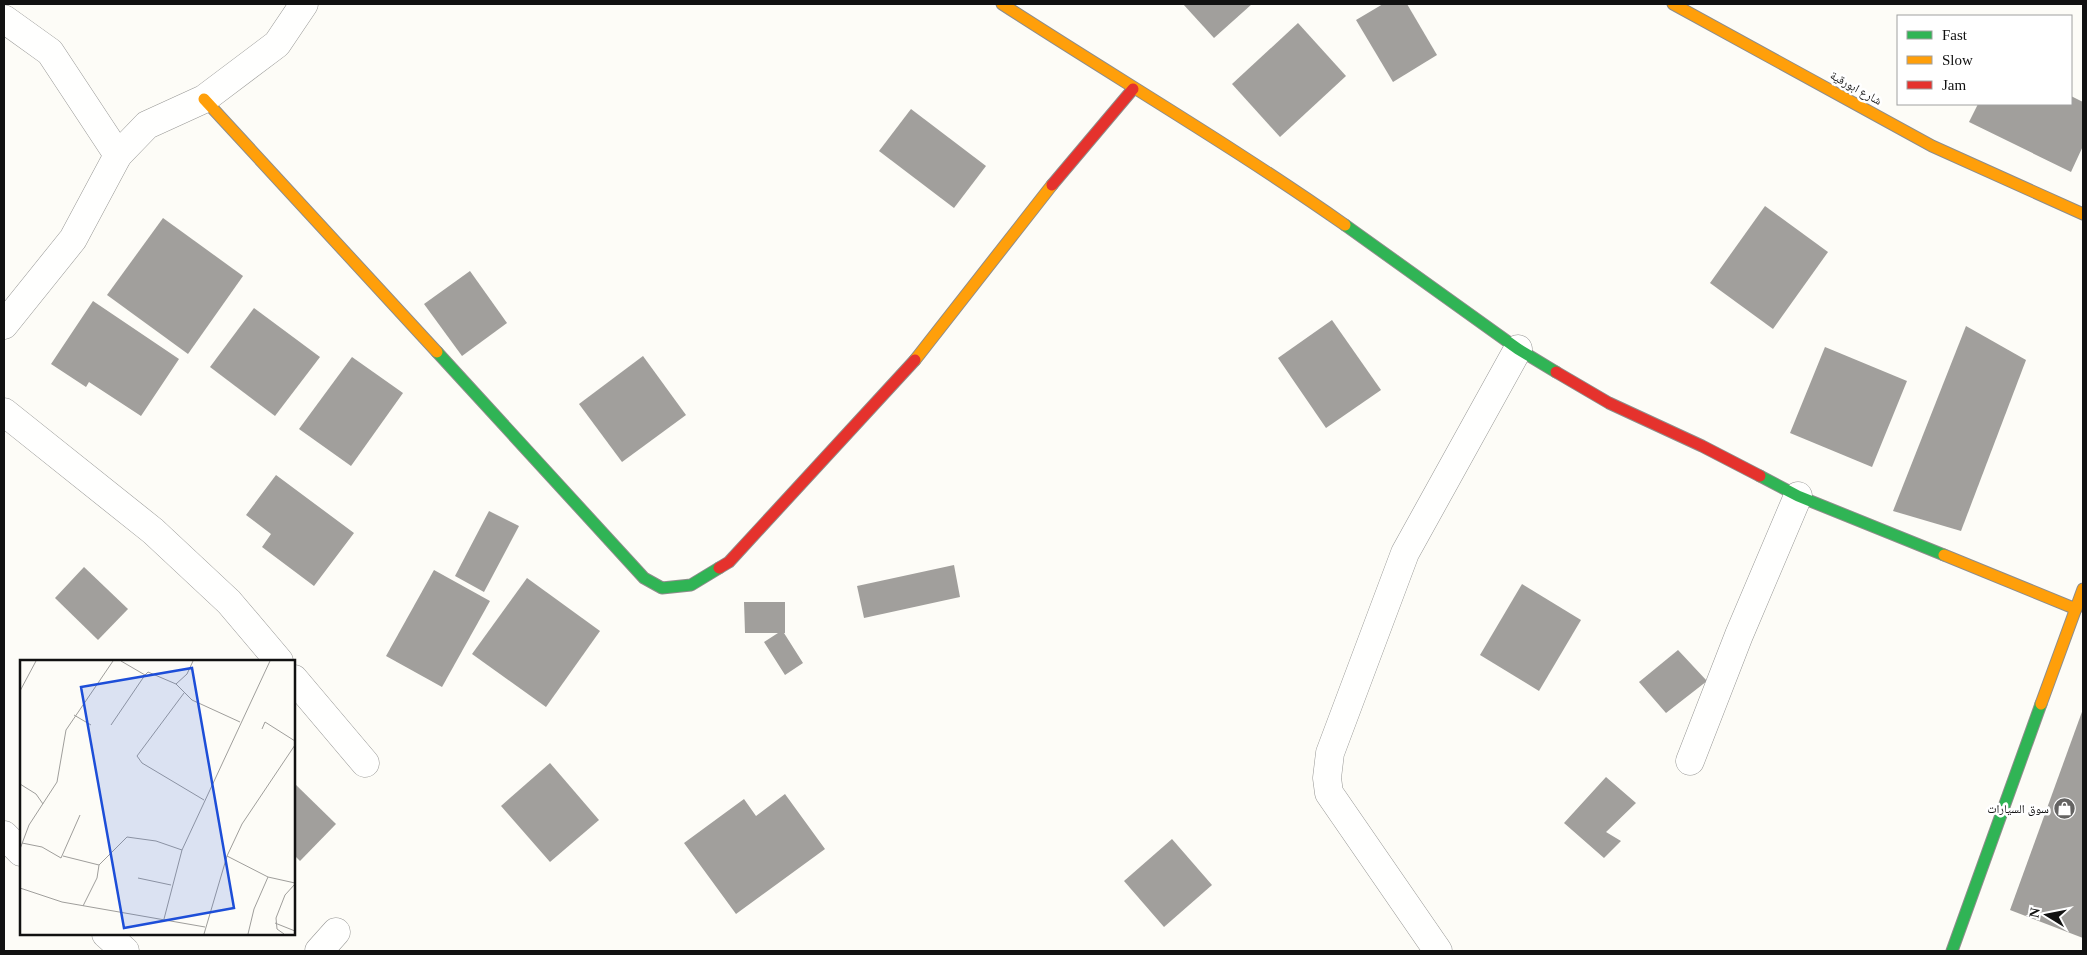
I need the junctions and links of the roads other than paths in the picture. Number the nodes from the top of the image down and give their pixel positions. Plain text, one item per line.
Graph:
1 (304, 4) edge
2 (1002, 4) edge
3 (1673, 4) edge
4 (4, 20) edge
5 (1133, 89) junction
6 (204, 98) junction
7 (118, 155) junction
8 (2083, 214) edge
9 (4, 325) edge
10 (1518, 348) junction
11 (4, 412) edge
12 (1798, 496) junction
13 (2083, 589) edge
14 (2076, 609) junction
15 (278, 660) edge
16 (295, 680) edge
17 (1690, 761) dead end
18 (365, 763) dead end
19 (4, 836) edge
20 (20, 851) edge
21 (107, 935) edge
22 (124, 951) edge
23 (1438, 951) edge
24 (1952, 951) edge

1 - 6 street
2 - 5 street
3 - 8 street, شارع ابورقية
4 - 7 street
5 - 6 street
5 - 10 street
6 - 7 street
7 - 9 street
10 - 12 street
10 - 23 street
11 - 15 street
12 - 14 street
12 - 17 street
13 - 14 street
14 - 24 street
16 - 18 street
19 - 20 street
21 - 22 street

